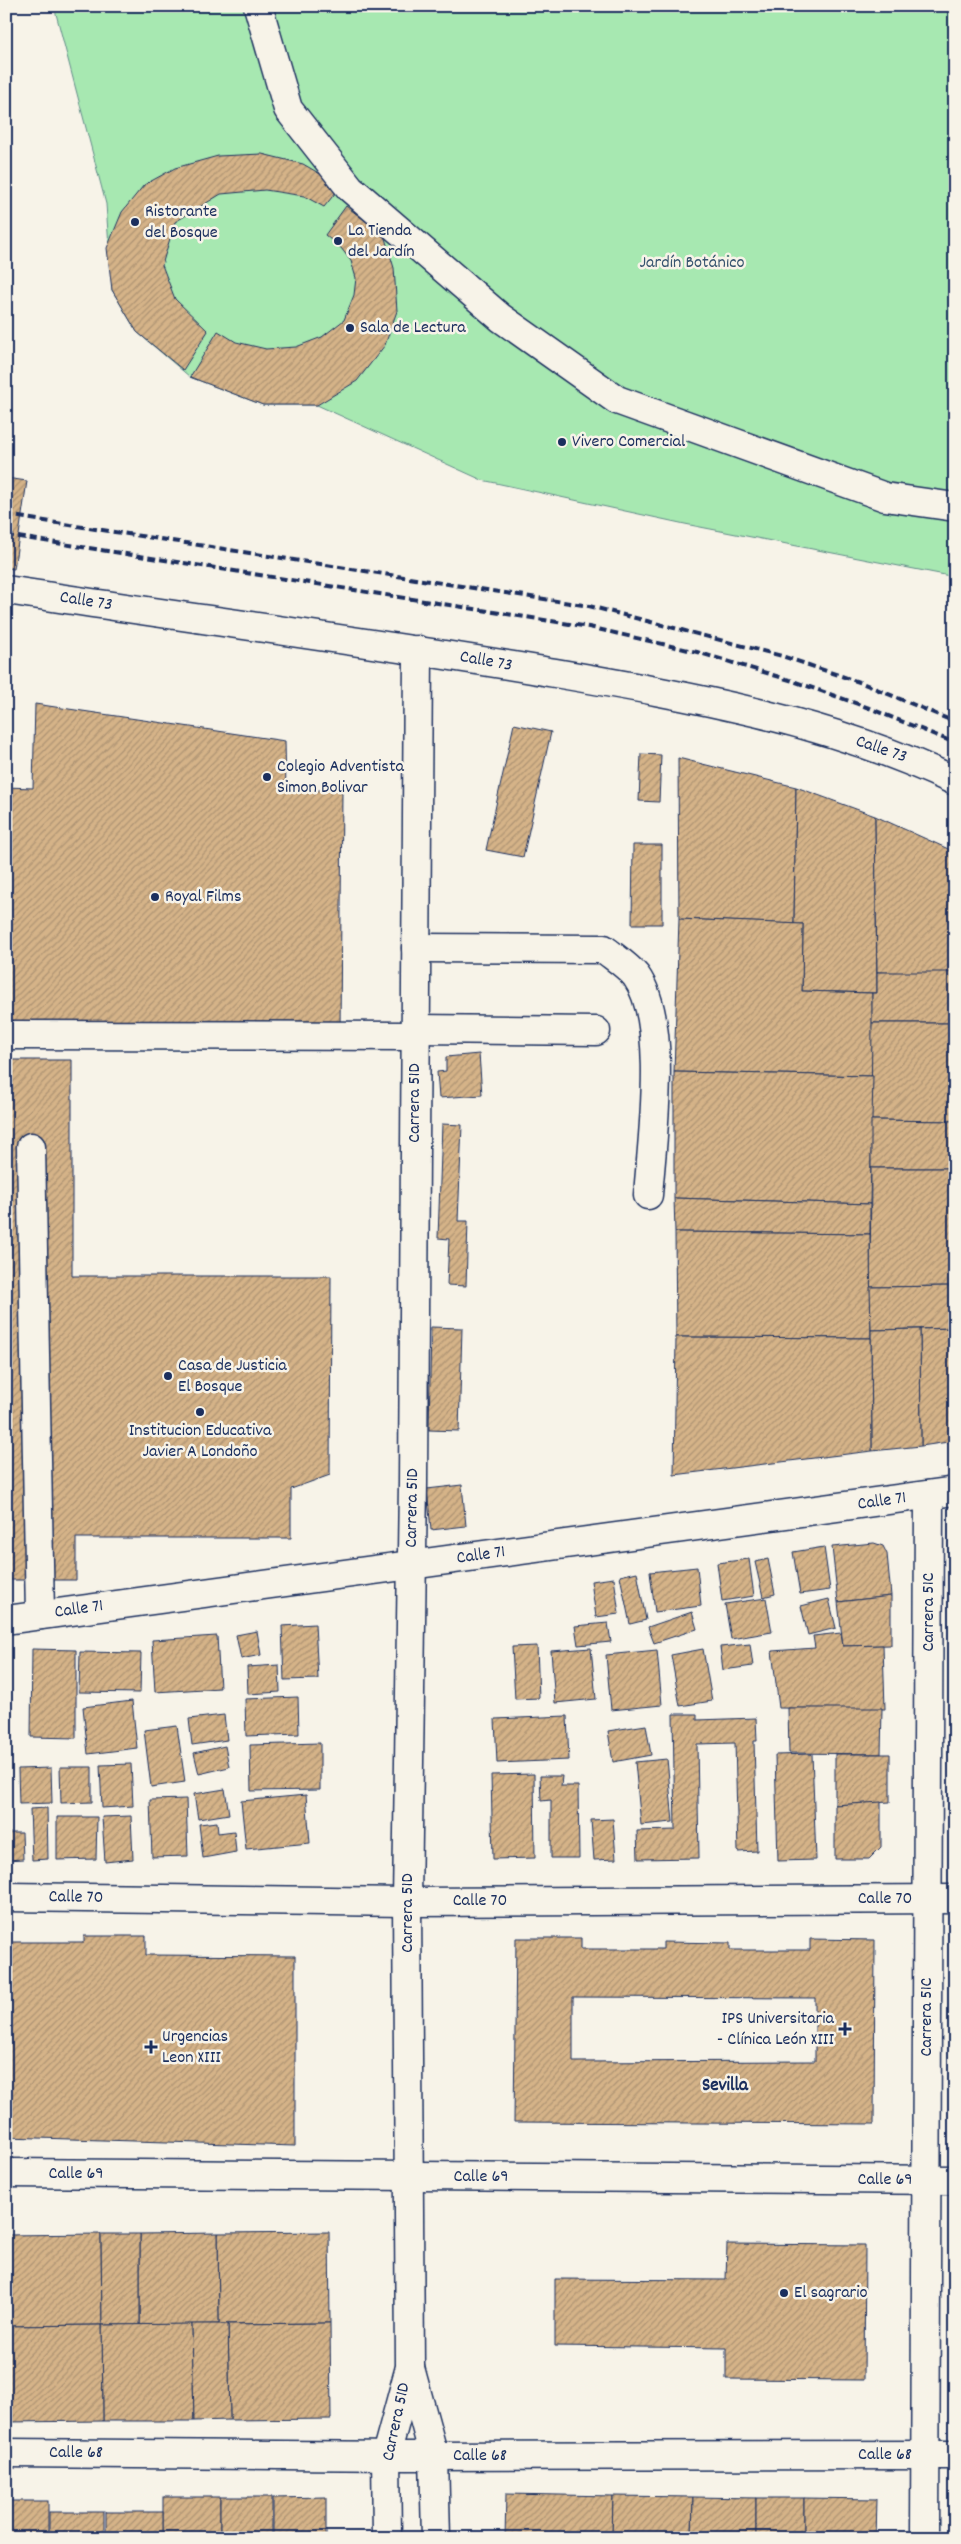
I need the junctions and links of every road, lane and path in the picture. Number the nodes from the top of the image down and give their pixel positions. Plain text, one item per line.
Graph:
1 (258, 6) edge
2 (955, 507) edge
3 (6, 590) edge
4 (418, 650) junction
5 (955, 781) edge
6 (416, 948) junction
7 (596, 1030) dead end
8 (416, 1033) junction
9 (6, 1035) edge
10 (31, 1147) dead end
11 (648, 1195) dead end
12 (942, 1493) edge
13 (412, 1566) junction
14 (40, 1615) junction
15 (6, 1620) edge
16 (6, 1897) edge
17 (928, 1899) junction
18 (955, 1899) edge
19 (407, 1902) junction
20 (6, 2173) edge
21 (409, 2176) junction
22 (927, 2180) junction
23 (955, 2180) edge
24 (410, 2366) junction
25 (6, 2453) edge
26 (926, 2455) junction
27 (955, 2455) edge
28 (386, 2456) junction
29 (434, 2456) junction
30 (387, 2538) edge
31 (436, 2538) edge
32 (925, 2538) edge

1 - 2 street
3 - 4 street, Calle 73
4 - 5 street, Calle 73
4 - 6 street, Carrera 51D
6 - 8 street, Carrera 51D
6 - 11 street
7 - 8 street
8 - 9 street
8 - 13 street, Carrera 51D
10 - 14 street
12 - 13 street, Calle 71
12 - 17 street, Carrera 51C
13 - 14 street, Calle 71
13 - 19 street, Carrera 51D
14 - 15 street, Calle 71
16 - 19 street, Calle 70
17 - 18 street, Calle 70
17 - 19 street, Calle 70
17 - 22 street, Carrera 51C
19 - 21 street, Carrera 51D
20 - 21 street, Calle 69
21 - 22 street, Calle 69
21 - 24 street, Carrera 51D
22 - 23 street, Calle 69
22 - 26 street, Carrera 51C
24 - 28 street, Carrera 51D
24 - 29 street, Carrera 51D
25 - 28 street, Calle 68
26 - 27 street, Calle 68
26 - 29 street, Calle 68
26 - 32 street, Carrera 51C
28 - 29 street, Calle 68
28 - 30 street, Carrera 51D
29 - 31 street, Carrera 51D

